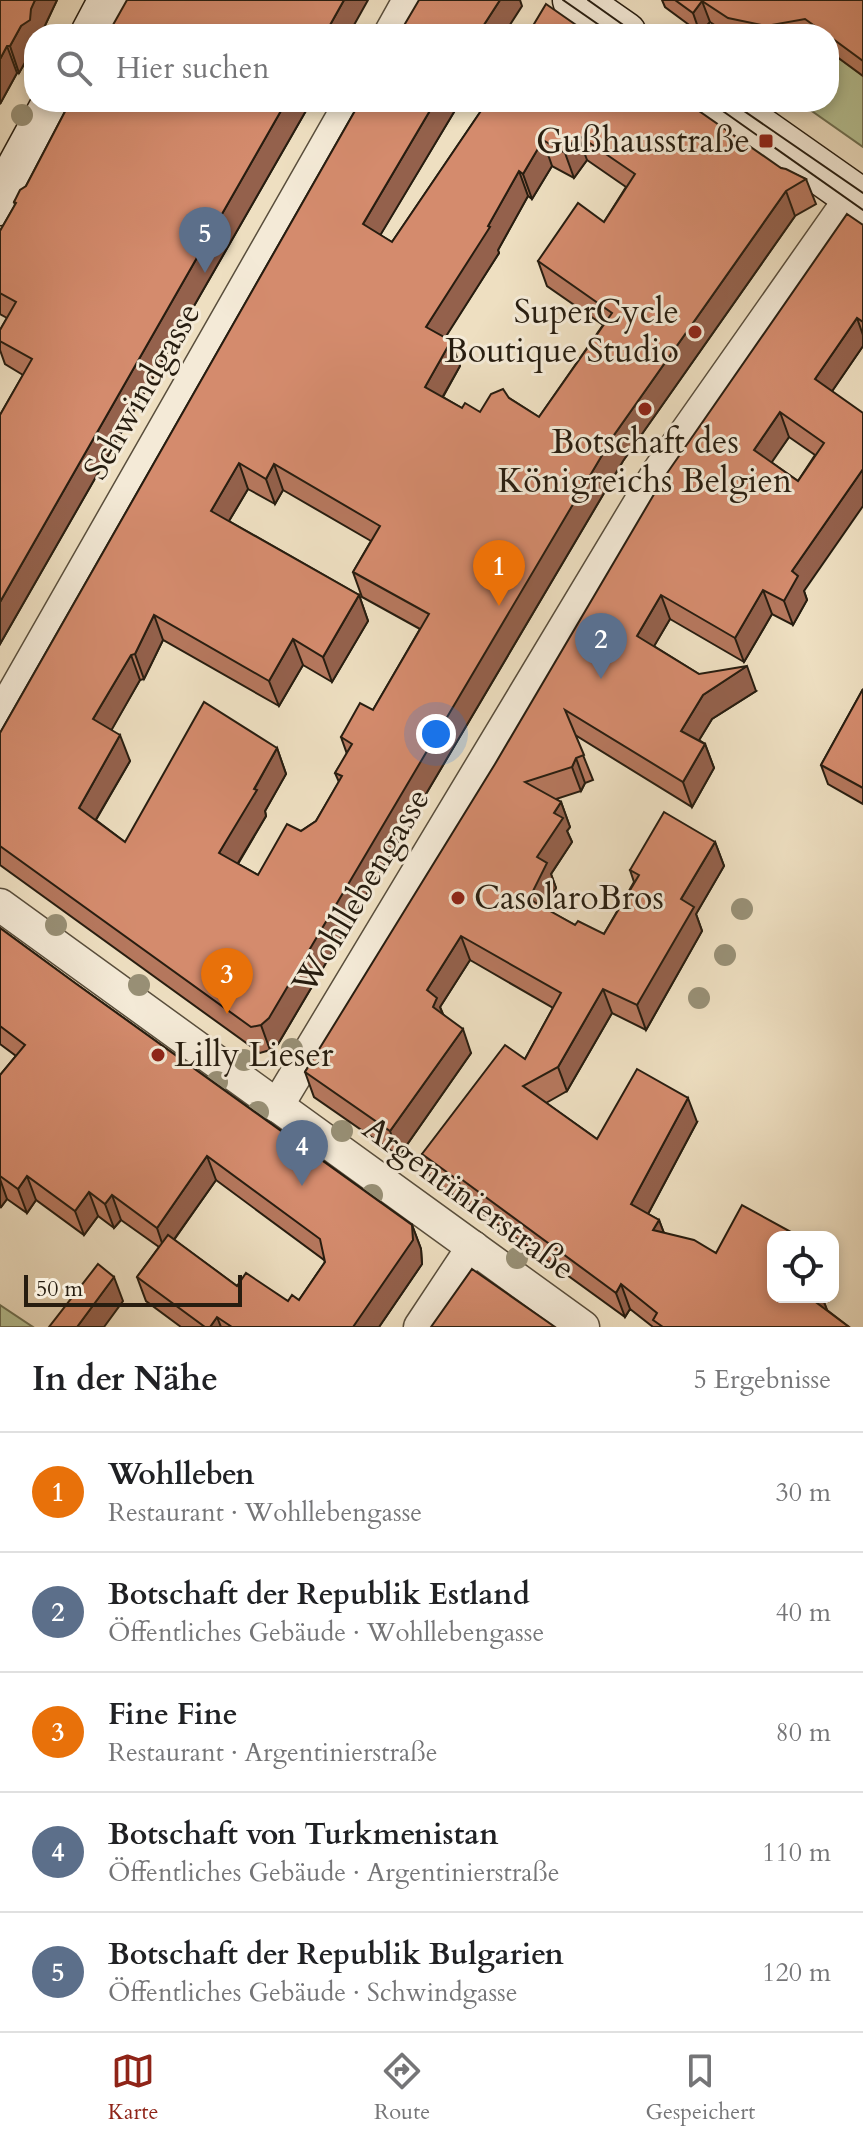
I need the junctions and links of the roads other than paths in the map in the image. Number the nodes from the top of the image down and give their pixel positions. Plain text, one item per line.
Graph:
1 (111, 0) edge
2 (409, 0) edge
3 (575, 0) edge
4 (98, 24) edge
5 (396, 24) edge
6 (610, 24) edge
7 (50, 112) edge
8 (345, 112) edge
9 (735, 112) edge
10 (858, 198) edge
11 (0, 203) edge
12 (0, 717) edge
13 (0, 905) edge
14 (277, 1106) junction
15 (473, 1247) junction
16 (420, 1327) edge
17 (583, 1327) edge

1 - 4 street
2 - 5 street
3 - 6 street
7 - 11 street
8 - 12 street, Schwindgasse
9 - 10 street
10 - 14 street, Wohllebengasse
13 - 14 street, Argentinierstraße
14 - 15 street, Argentinierstraße
15 - 16 street
15 - 17 street, Argentinierstraße

